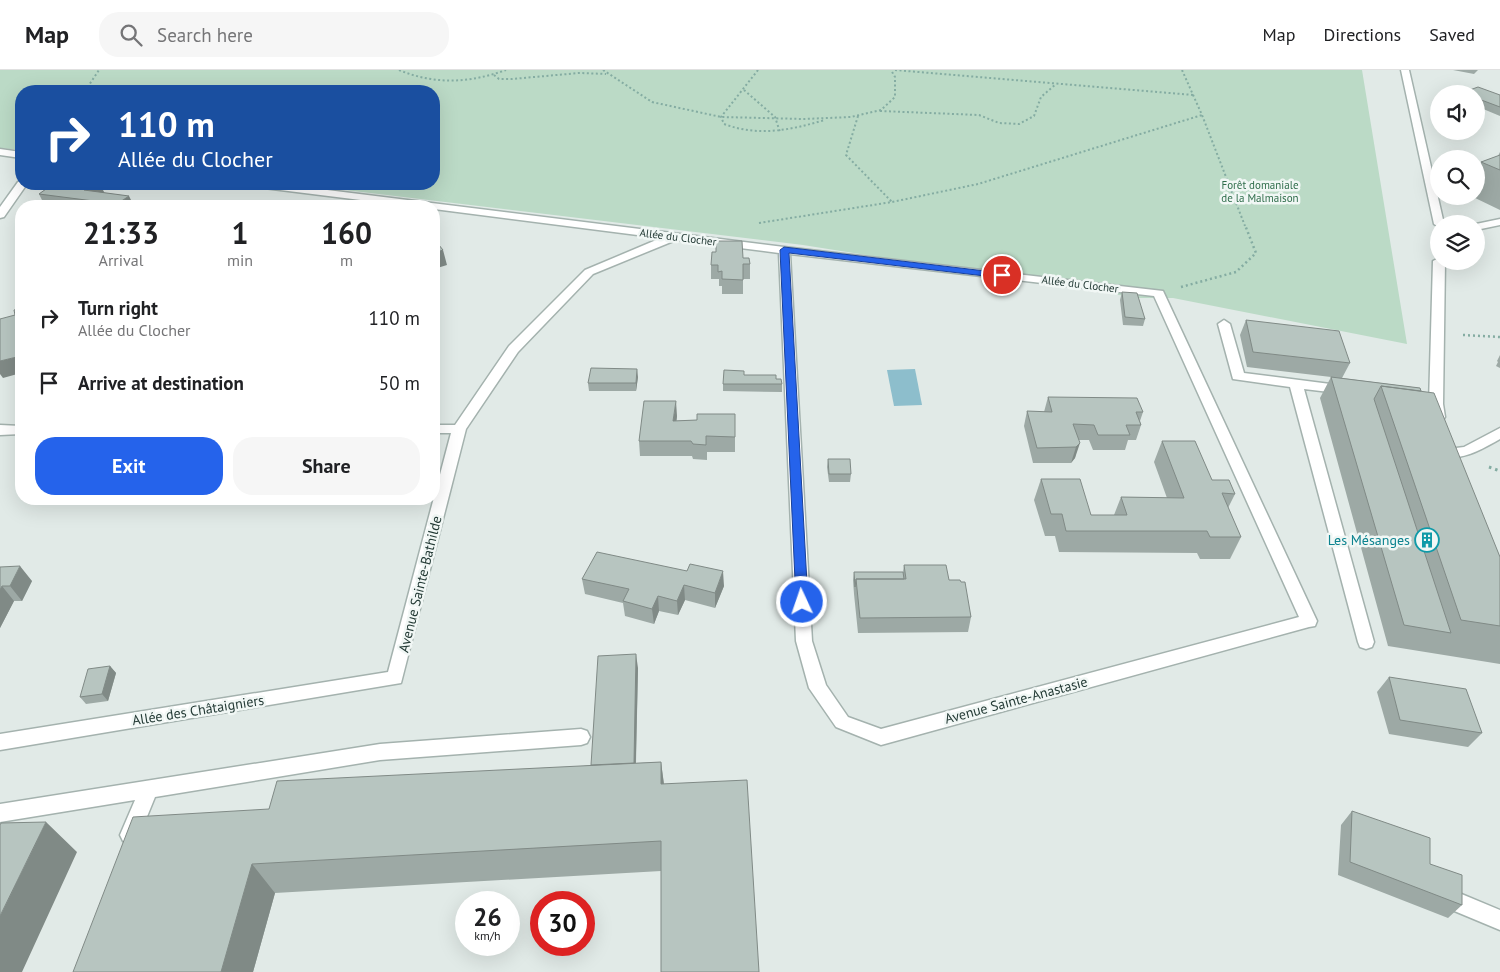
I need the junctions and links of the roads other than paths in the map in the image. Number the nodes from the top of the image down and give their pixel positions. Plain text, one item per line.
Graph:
1 (1405, 70) edge
2 (0, 152) edge
3 (15, 154) edge
4 (18, 190) edge
5 (304, 190) edge
6 (385, 200) edge
7 (440, 207) edge
8 (0, 215) edge
9 (1437, 215) edge
10 (1500, 222) edge
11 (1485, 225) edge
12 (675, 236) junction
13 (784, 250) junction
14 (1439, 270) edge
15 (1159, 293) joint
16 (1224, 324) dead end
17 (1296, 384) junction
18 (1362, 392) edge
19 (440, 429) edge
20 (459, 429) junction
21 (0, 430) edge
22 (15, 430) edge
23 (1500, 432) edge
24 (1444, 443) junction
25 (1451, 470) edge
26 (440, 503) edge
27 (439, 505) edge
28 (1366, 642) dead end
29 (395, 678) joint
30 (580, 737) dead end
31 (0, 742) edge
32 (149, 788) junction
33 (0, 813) edge
34 (124, 852) edge
35 (1459, 903) edge
36 (1500, 920) edge

1 - 9 street
2 - 3 street
4 - 8 street
5 - 6 street, Allée du Clocher
7 - 12 street, Allée du Clocher
10 - 11 street
12 - 13 street, Allée du Clocher
12 - 20 street, Avenue Sainte-Bathilde
13 - 15 street, Allée du Clocher
13 - 15 street, Avenue Sainte-Anastasie
14 - 24 street
16 - 17 street
17 - 18 street
17 - 28 street
19 - 20 street
20 - 26 street, Avenue Sainte-Bathilde
21 - 22 street
23 - 24 street
24 - 25 street
27 - 29 street, Avenue Sainte-Bathilde
29 - 31 street, Allée des Châtaigniers
30 - 32 street
32 - 33 street
32 - 34 street
35 - 36 street

